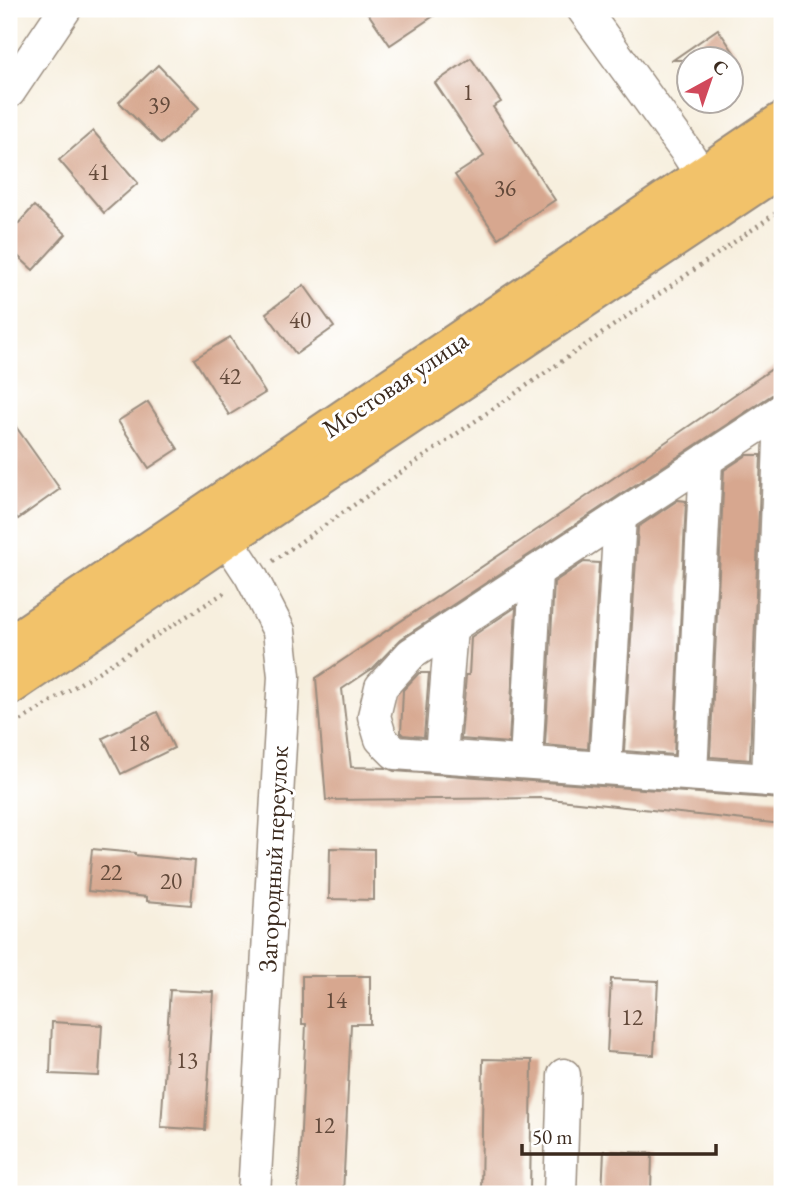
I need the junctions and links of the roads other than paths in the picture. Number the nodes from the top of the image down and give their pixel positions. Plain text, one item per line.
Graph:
1 (65, 9) edge
2 (583, 9) edge
3 (9, 92) edge
4 (782, 122) edge
5 (782, 166) edge
6 (713, 191) junction
7 (782, 411) edge
8 (706, 460) junction
9 (620, 517) junction
10 (226, 538) junction
11 (536, 572) junction
12 (451, 628) junction
13 (9, 646) edge
14 (9, 686) edge
15 (441, 756) junction
16 (526, 762) junction
17 (605, 768) junction
18 (691, 774) junction
19 (775, 780) edge
20 (564, 1075) dead end
21 (254, 1194) edge
22 (560, 1194) edge

1 - 3 street
2 - 6 street
4 - 6 main road, Мостовая улица
5 - 6 main road, Мостовая улица
6 - 10 main road, Мостовая улица
6 - 13 main road, Мостовая улица
7 - 8 street
7 - 19 street
8 - 9 street
8 - 18 street
9 - 11 street
9 - 17 street
10 - 14 main road, Мостовая улица
10 - 21 street, Загородный переулок
11 - 12 street
11 - 16 street
12 - 15 street
12 - 15 street
15 - 16 street
16 - 17 street
17 - 18 street
18 - 19 street
20 - 22 street

